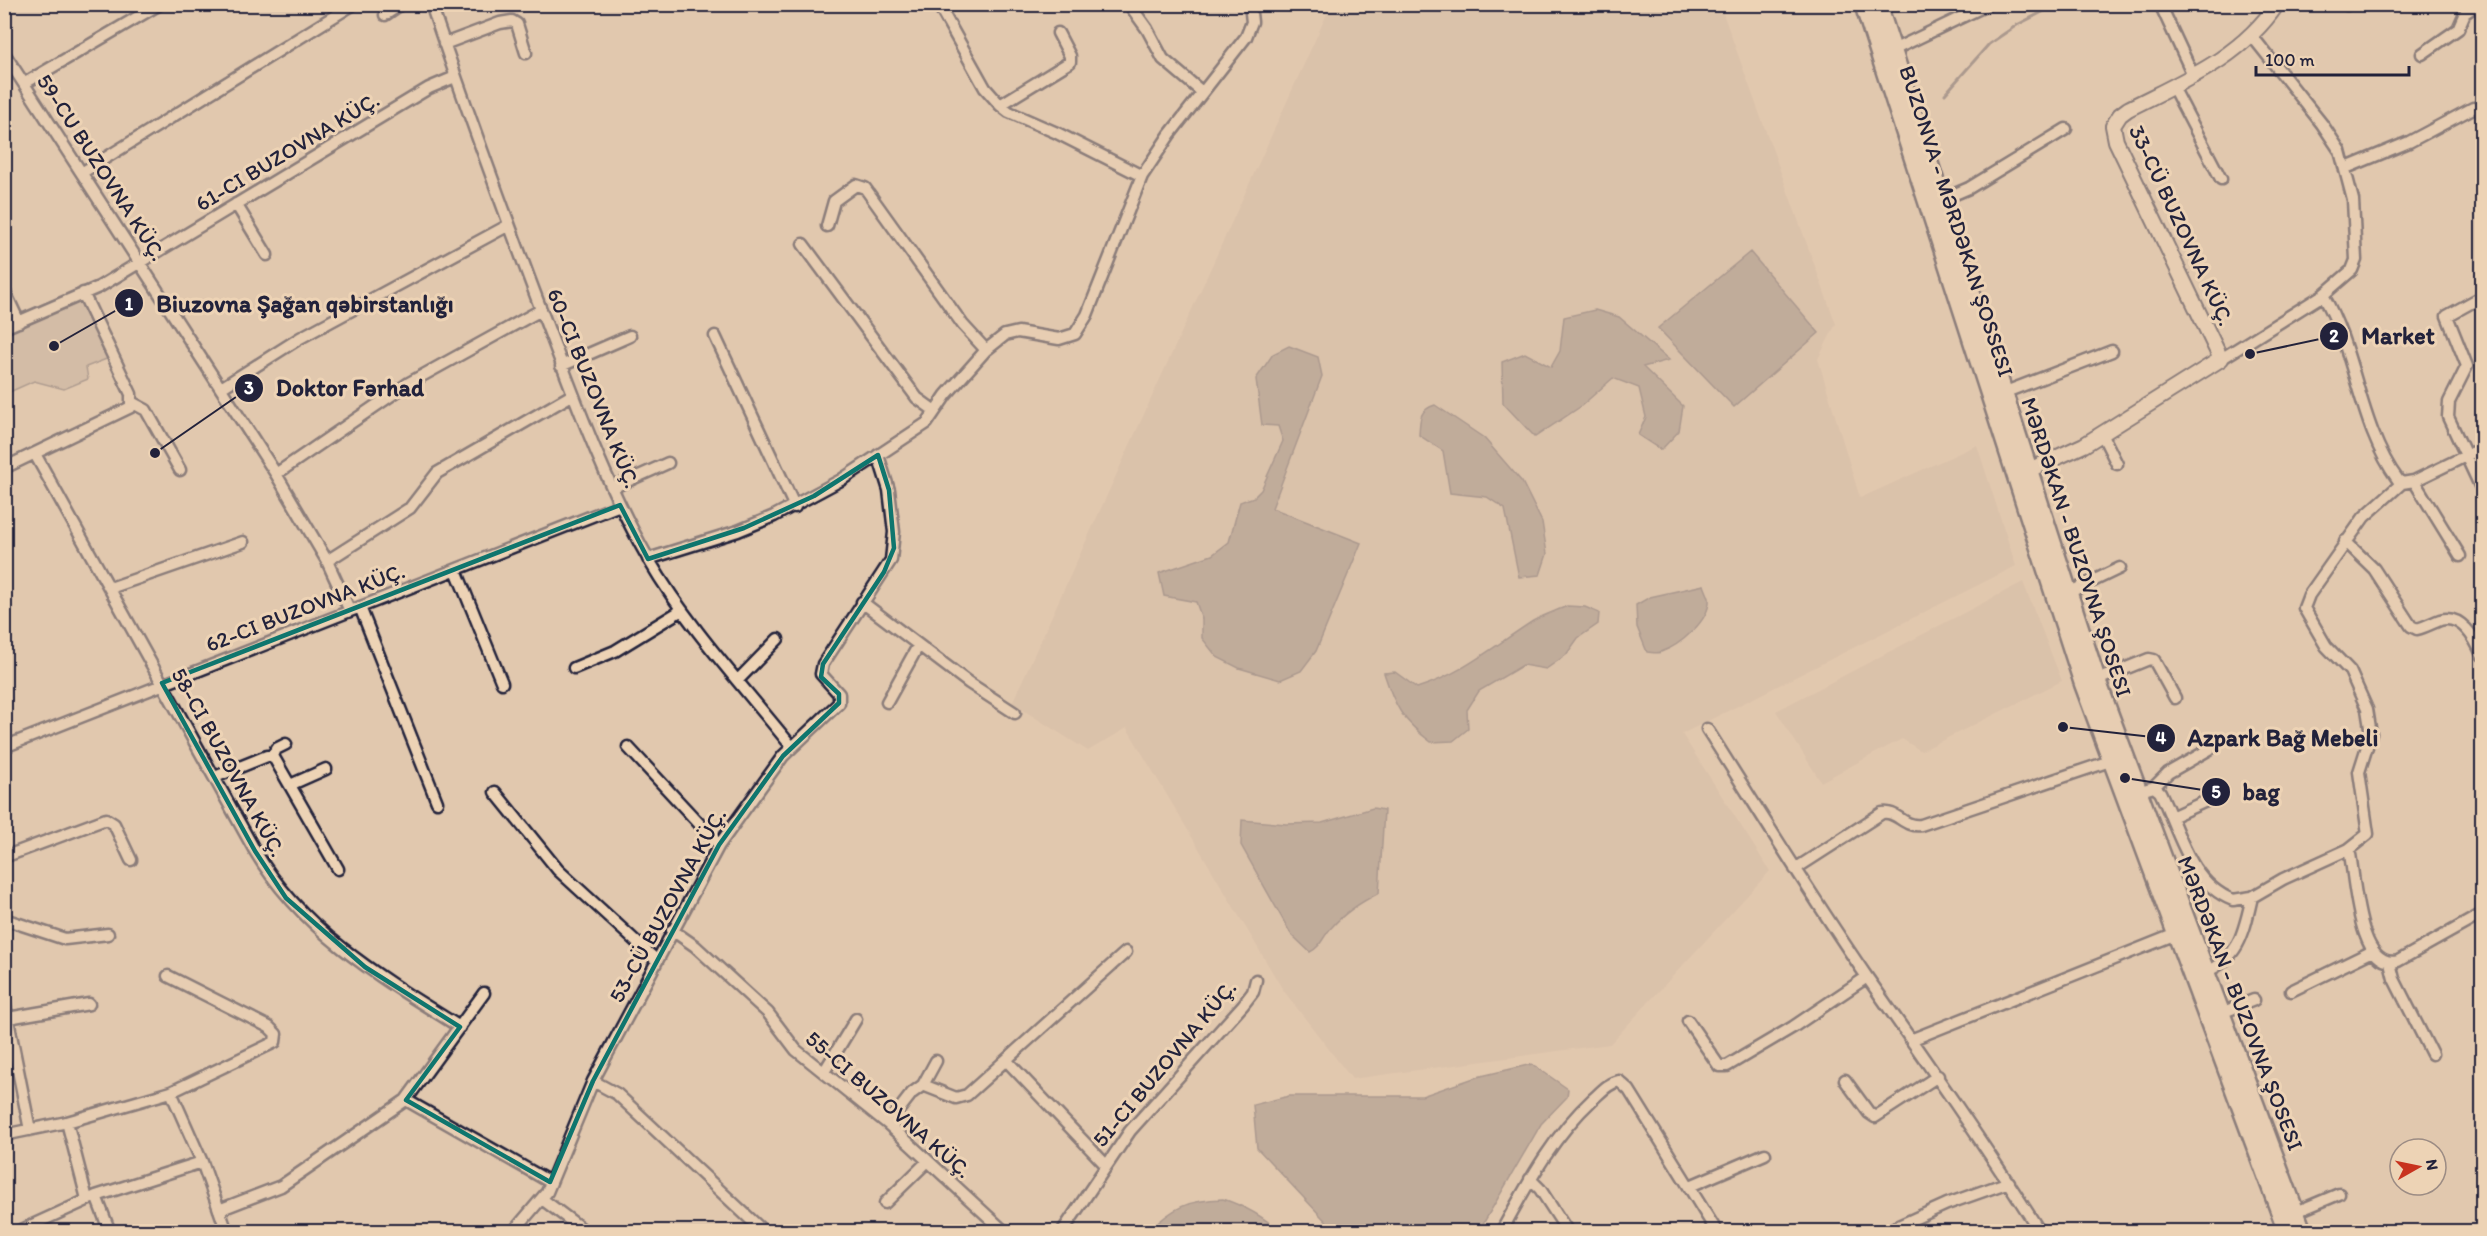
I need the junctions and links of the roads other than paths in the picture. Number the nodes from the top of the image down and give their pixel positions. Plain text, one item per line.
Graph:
1 (160, 4) edge
2 (354, 4) edge
3 (401, 4) edge
4 (431, 4) edge
5 (938, 4) edge
6 (1129, 4) edge
7 (1250, 4) edge
8 (1863, 4) edge
9 (1878, 4) edge
10 (1989, 4) edge
11 (2160, 4) edge
12 (2277, 4) edge
13 (2478, 4) edge
14 (385, 15) dead end
15 (1058, 33) dead end
16 (2252, 36) junction
17 (444, 44) junction
18 (1893, 50) junction
19 (4, 53) edge
20 (526, 53) dead end
21 (2422, 54) dead end
22 (455, 76) junction
23 (2194, 77) junction
24 (25, 83) junction
25 (2173, 87) junction
26 (1202, 92) junction
27 (1000, 105) junction
28 (2473, 108) dead end
29 (2066, 129) dead end
30 (2346, 168) junction
31 (83, 172) junction
32 (1142, 176) junction
33 (2221, 179) dead end
34 (1941, 200) junction
35 (236, 204) junction
36 (509, 225) junction
37 (827, 226) dead end
38 (803, 244) dead end
39 (267, 255) dead end
40 (140, 262) junction
41 (4, 290) edge
42 (84, 293) junction
43 (2324, 295) junction
44 (2476, 300) dead end
45 (542, 310) junction
46 (18, 322) junction
47 (4, 328) edge
48 (630, 336) dead end
49 (715, 336) dead end
50 (986, 350) junction
51 (2112, 351) dead end
52 (2221, 360) junction
53 (561, 366) junction
54 (221, 388) junction
55 (2003, 393) junction
56 (572, 394) junction
57 (133, 403) junction
58 (935, 411) junction
59 (2102, 434) junction
60 (2482, 448) edge
61 (35, 454) junction
62 (878, 455) junction
63 (2465, 456) junction
64 (668, 463) dead end
65 (2117, 464) dead end
66 (4, 468) edge
67 (180, 470) dead end
68 (2027, 471) junction
69 (276, 474) junction
70 (2414, 481) junction
71 (2403, 483) junction
72 (612, 488) junction
73 (2482, 490) edge
74 (620, 505) junction
75 (795, 507) junction
76 (243, 542) dead end
77 (2345, 542) junction
78 (2460, 556) dead end
79 (648, 559) junction
80 (327, 561) junction
81 (2120, 568) dead end
82 (456, 570) junction
83 (110, 588) junction
84 (2068, 593) junction
85 (862, 602) junction
86 (355, 609) junction
87 (682, 610) junction
88 (778, 639) dead end
89 (918, 646) junction
90 (2481, 649) edge
91 (574, 668) dead end
92 (738, 680) junction
93 (2097, 680) junction
94 (162, 683) junction
95 (502, 683) dead end
96 (2175, 698) dead end
97 (887, 702) dead end
98 (1015, 713) dead end
99 (1707, 729) dead end
100 (286, 744) dead end
101 (4, 747) edge
102 (628, 747) dead end
103 (792, 747) junction
104 (2210, 749) dead end
105 (273, 756) junction
106 (2110, 761) junction
107 (326, 769) dead end
108 (215, 777) junction
109 (290, 784) junction
110 (2154, 787) junction
111 (495, 792) dead end
112 (2137, 792) junction
113 (2215, 797) dead end
114 (437, 802) dead end
115 (2171, 817) junction
116 (719, 845) junction
117 (2349, 849) junction
118 (4, 856) edge
119 (130, 860) dead end
120 (338, 869) dead end
121 (1796, 869) junction
122 (2252, 897) junction
123 (2482, 914) edge
124 (4, 919) edge
125 (672, 930) junction
126 (108, 934) dead end
127 (2176, 934) junction
128 (2373, 951) junction
129 (1126, 952) dead end
130 (656, 960) junction
131 (2390, 963) junction
132 (2205, 972) junction
133 (168, 976) dead end
134 (1867, 977) junction
135 (1256, 980) dead end
136 (2291, 991) dead end
137 (484, 993) dead end
138 (4, 1000) edge
139 (2254, 1000) dead end
140 (89, 1004) dead end
141 (2220, 1013) junction
142 (8, 1018) junction
143 (856, 1019) dead end
144 (1688, 1021) dead end
145 (459, 1027) junction
146 (1913, 1039) junction
147 (2432, 1054) dead end
148 (1006, 1060) junction
149 (936, 1061) dead end
150 (824, 1072) junction
151 (1938, 1076) junction
152 (1845, 1080) dead end
153 (593, 1081) junction
154 (923, 1085) junction
155 (171, 1092) junction
156 (406, 1100) junction
157 (68, 1122) junction
158 (888, 1124) junction
159 (30, 1130) junction
160 (4, 1135) edge
161 (1765, 1154) dead end
162 (202, 1162) junction
163 (927, 1162) junction
164 (1105, 1164) junction
165 (1530, 1179) junction
166 (550, 1182) junction
167 (2008, 1182) junction
168 (1690, 1186) junction
169 (2339, 1194) dead end
170 (92, 1198) junction
171 (542, 1199) junction
172 (885, 1203) dead end
173 (219, 1210) junction
174 (2296, 1212) junction
175 (17, 1232) edge
176 (110, 1232) edge
177 (227, 1232) edge
178 (513, 1232) edge
179 (586, 1232) edge
180 (764, 1232) edge
181 (1005, 1232) edge
182 (1062, 1232) edge
183 (1501, 1232) edge
184 (1568, 1232) edge
185 (1717, 1232) edge
186 (1885, 1232) edge
187 (2040, 1232) edge
188 (2287, 1232) edge
189 (2303, 1232) edge

1 - 24 street
2 - 31 street
3 - 14 street
4 - 17 street
5 - 27 street
6 - 26 street
7 - 26 street
8 - 106 main road, BUZONVA - MƏRDƏKAN ŞOSSESI
9 - 18 main road, MƏRDƏKAN - BUZOVNA ŞOSESI
10 - 18 street
11 - 23 street
12 - 16 street, 33-CÜ BUZOVNA KÜÇ.
13 - 21 street
15 - 27 street
16 - 23 street, 33-CÜ BUZOVNA KÜÇ.
16 - 30 street
17 - 20 street
17 - 22 street
18 - 34 main road, MƏRDƏKAN - BUZOVNA ŞOSESI
19 - 24 street, 59-CU BUZOVNA KÜÇ.
22 - 35 street, 61-CI BUZOVNA KÜÇ.
22 - 36 street
23 - 25 street, 33-CÜ BUZOVNA KÜÇ.
24 - 31 street, 59-CU BUZOVNA KÜÇ.
25 - 33 street
25 - 52 street, 33-CÜ BUZOVNA KÜÇ.
26 - 32 street
27 - 32 street
28 - 30 street
29 - 34 street
30 - 43 street
31 - 40 street, 59-CU BUZOVNA KÜÇ.
32 - 50 street
34 - 55 main road, MƏRDƏKAN - BUZOVNA ŞOSESI
35 - 39 street
35 - 40 street, 61-CI BUZOVNA KÜÇ.
36 - 45 street
36 - 54 street
37 - 50 street
38 - 58 street
40 - 42 street, 61-CI BUZOVNA KÜÇ.
40 - 54 street, 59-CU BUZOVNA KÜÇ.
41 - 46 street
42 - 46 street, 61-CI BUZOVNA KÜÇ.
42 - 57 street
43 - 52 street
43 - 71 street
44 - 63 street
45 - 53 street
45 - 69 street
46 - 47 street, 61-CI BUZOVNA KÜÇ.
48 - 53 street
49 - 75 street
50 - 58 street
51 - 55 street
52 - 59 street, 33-CÜ BUZOVNA KÜÇ.
53 - 56 street
54 - 69 street, 59-CU BUZOVNA KÜÇ.
55 - 68 main road, MƏRDƏKAN - BUZOVNA ŞOSESI
56 - 72 street
56 - 80 street
57 - 61 street
57 - 67 street
58 - 62 street
59 - 65 street
59 - 68 street, 33-CÜ BUZOVNA KÜÇ.
60 - 63 street
61 - 66 street
61 - 83 street, 58-CI BUZOVNA KÜÇ.
62 - 75 street
62 - 85 street, 53-CÜ BUZOVNA KÜÇ.
63 - 70 street
63 - 73 street
64 - 72 street
68 - 84 main road, MƏRDƏKAN - BUZOVNA ŞOSESI
69 - 80 street, 59-CU BUZOVNA KÜÇ.
70 - 71 street
70 - 78 street
71 - 77 street
72 - 74 street
74 - 79 street
74 - 82 street, 62-CI BUZOVNA KÜÇ.
75 - 79 street
76 - 83 street
77 - 90 street
77 - 117 street
79 - 87 street
80 - 86 street, 59-CU BUZOVNA KÜÇ.
81 - 84 street
82 - 86 street, 62-CI BUZOVNA KÜÇ.
82 - 95 street
83 - 94 street, 58-CI BUZOVNA KÜÇ.
84 - 93 main road, MƏRDƏKAN - BUZOVNA ŞOSESI
85 - 89 street
85 - 103 street, 53-CÜ BUZOVNA KÜÇ.
86 - 94 street, 62-CI BUZOVNA KÜÇ.
86 - 114 street, 59-CU BUZOVNA KÜÇ.
87 - 91 street
87 - 92 street
88 - 92 street
89 - 97 street
89 - 98 street
92 - 103 street
93 - 96 street
93 - 112 main road, MƏRDƏKAN - BUZOVNA ŞOSESI
94 - 101 street, 62-CI BUZOVNA KÜÇ.
94 - 108 street, 58-CI BUZOVNA KÜÇ.
99 - 121 street
100 - 105 street
102 - 116 street
103 - 116 street, 53-CÜ BUZOVNA KÜÇ.
104 - 110 street
105 - 108 street
105 - 109 street
106 - 121 street
106 - 127 main road, BUZONVA - MƏRDƏKAN ŞOSSESI
107 - 109 street
108 - 145 street, 58-CI BUZOVNA KÜÇ.
109 - 120 street
110 - 112 street
110 - 115 street
111 - 130 street
112 - 132 main road, MƏRDƏKAN - BUZOVNA ŞOSESI
113 - 115 street
115 - 122 street
116 - 125 street, 53-CÜ BUZOVNA KÜÇ.
117 - 122 street
117 - 128 street
118 - 119 street
121 - 134 street
122 - 132 street
123 - 131 street
124 - 126 street
125 - 130 street, 53-CÜ BUZOVNA KÜÇ.
125 - 150 street, 55-CI BUZOVNA KÜÇ.
127 - 146 street
127 - 188 main road, BUZONVA - MƏRDƏKAN ŞOSSESI
128 - 131 street
128 - 136 street
129 - 148 street
130 - 153 street, 53-CÜ BUZOVNA KÜÇ.
131 - 147 street
132 - 141 main road, MƏRDƏKAN - BUZOVNA ŞOSESI
133 - 155 street
134 - 144 street
134 - 146 street
135 - 164 street, 51-CI BUZOVNA KÜÇ.
137 - 145 street
138 - 142 street
139 - 141 street
140 - 142 street
141 - 174 main road, MƏRDƏKAN - BUZOVNA ŞOSESI
142 - 159 street
143 - 150 street
145 - 156 street
146 - 151 street
148 - 154 street
148 - 164 street
149 - 154 street
150 - 158 street, 55-CI BUZOVNA KÜÇ.
151 - 152 street
151 - 167 street
153 - 166 street, 53-CÜ BUZOVNA KÜÇ.
153 - 180 street
154 - 158 street
155 - 157 street
155 - 162 street
156 - 166 street
156 - 173 street
157 - 159 street
157 - 170 street
158 - 163 street, 55-CI BUZOVNA KÜÇ.
159 - 160 street
161 - 168 street
162 - 170 street
162 - 173 street
163 - 172 street
163 - 181 street, 55-CI BUZOVNA KÜÇ.
164 - 182 street, 51-CI BUZOVNA KÜÇ.
165 - 168 street
165 - 183 street
165 - 184 street
166 - 171 street, 53-CÜ BUZOVNA KÜÇ.
167 - 186 street
167 - 187 street
168 - 185 street
169 - 174 street
170 - 175 street
170 - 176 street
171 - 178 street, 53-CÜ BUZOVNA KÜÇ.
171 - 179 street
173 - 177 street
174 - 189 main road, MƏRDƏKAN - BUZOVNA ŞOSESI

